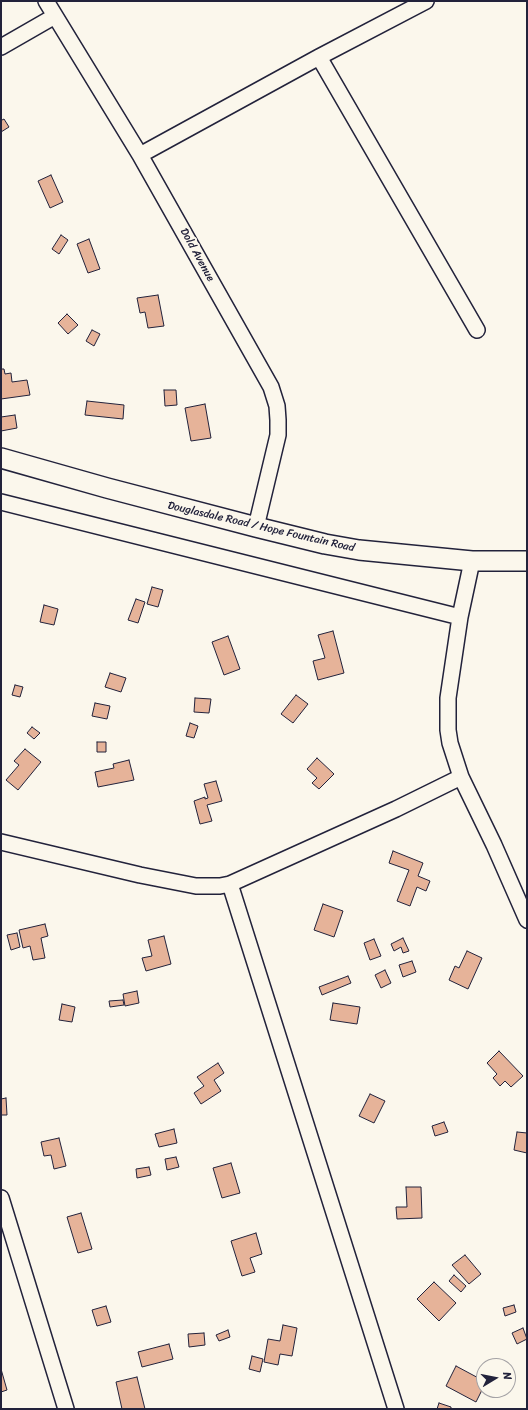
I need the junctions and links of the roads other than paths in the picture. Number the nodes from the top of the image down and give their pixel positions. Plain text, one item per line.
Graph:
1 (46, 1) edge
2 (426, 1) edge
3 (55, 16) junction
4 (1, 48) edge
5 (319, 56) junction
6 (140, 155) junction
7 (477, 330) dead end
8 (1, 458) edge
9 (1, 502) edge
10 (256, 527) junction
11 (472, 561) junction
12 (527, 561) edge
13 (460, 617) junction
14 (461, 777) junction
15 (1, 842) edge
16 (230, 884) junction
17 (527, 920) edge
18 (1, 1198) edge
19 (66, 1409) edge
20 (396, 1409) edge

1 - 3 street, Dold Avenue
2 - 5 street
3 - 4 street
3 - 6 street, Dold Avenue
5 - 6 street
5 - 7 street
6 - 10 street, Dold Avenue
8 - 10 main road, Douglasdale Road / Hope Fountain Road
9 - 13 street
10 - 11 main road, Douglasdale Road / Hope Fountain Road
11 - 12 main road, Douglasdale Road / Hope Fountain Road
11 - 13 street
13 - 14 street
14 - 16 street
14 - 17 street
15 - 16 street
16 - 20 street
18 - 19 street

